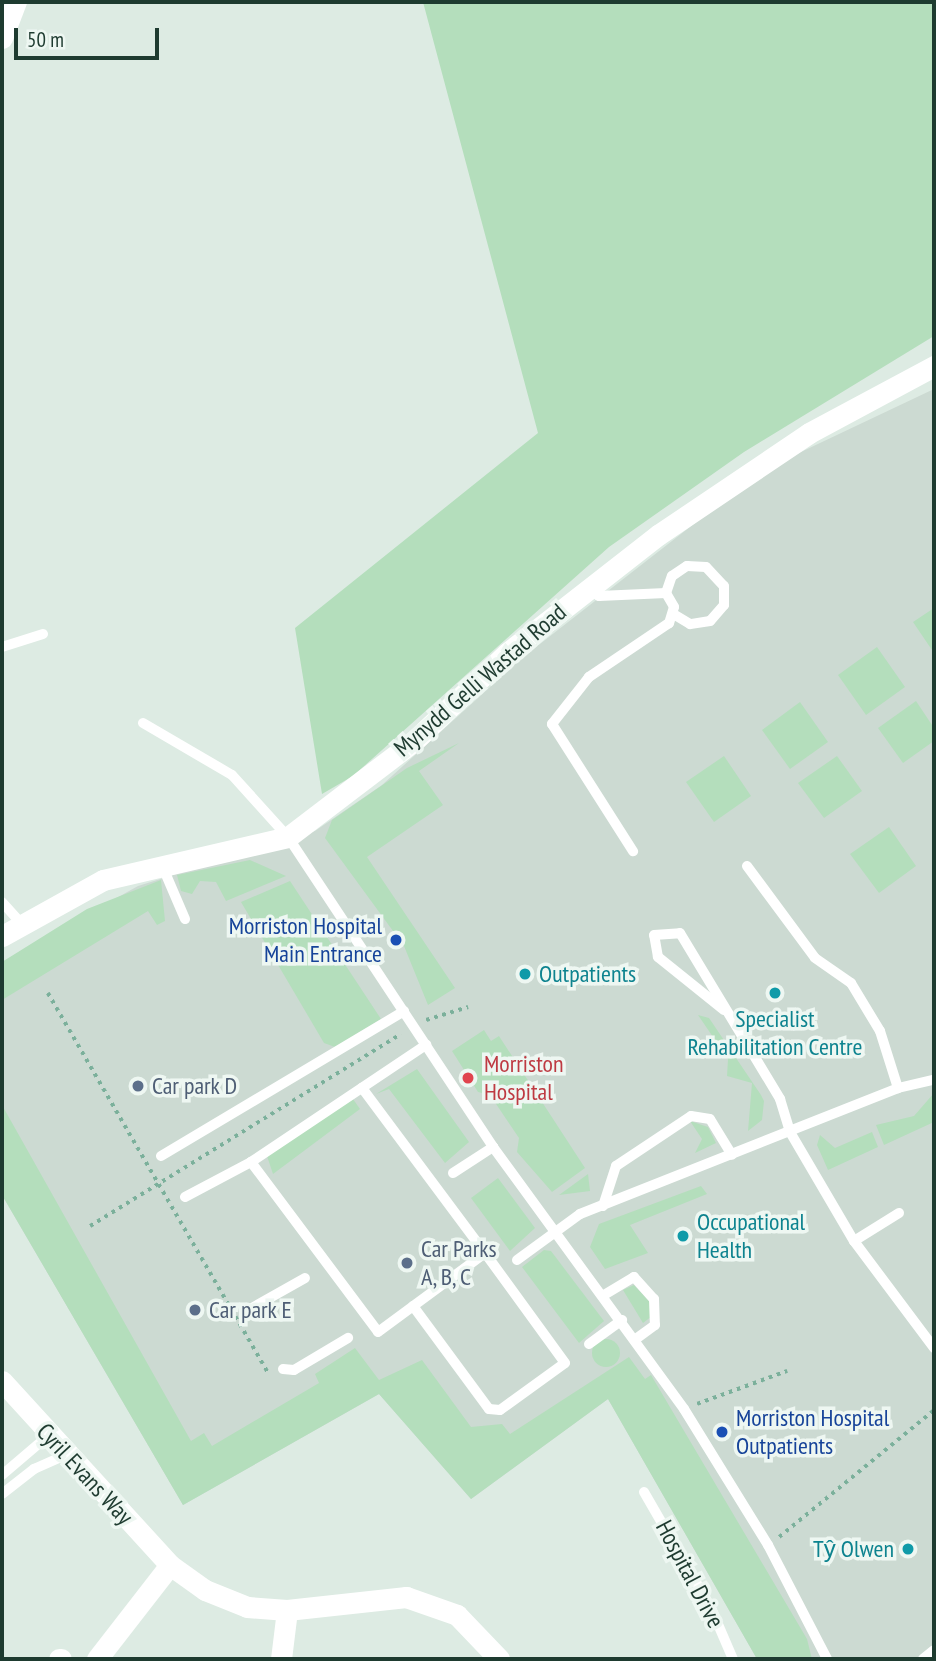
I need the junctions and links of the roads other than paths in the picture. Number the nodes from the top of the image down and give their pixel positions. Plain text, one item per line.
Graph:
1 (16, 2) edge
2 (2, 38) edge
3 (934, 366) edge
4 (587, 587) junction
5 (666, 593) junction
6 (675, 615) junction
7 (43, 634) dead end
8 (2, 647) edge
9 (143, 723) dead end
10 (288, 837) junction
11 (633, 851) dead end
12 (161, 863) junction
13 (747, 866) dead end
14 (2, 902) edge
15 (185, 919) dead end
16 (21, 923) junction
17 (2, 936) edge
18 (723, 1010) junction
19 (404, 1011) junction
20 (426, 1045) junction
21 (934, 1080) edge
22 (362, 1088) junction
23 (898, 1088) junction
24 (790, 1132) junction
25 (494, 1147) junction
26 (732, 1155) junction
27 (161, 1156) dead end
28 (251, 1163) junction
29 (453, 1173) dead end
30 (185, 1196) dead end
31 (603, 1206) junction
32 (900, 1213) dead end
33 (557, 1233) junction
34 (854, 1241) junction
35 (485, 1253) junction
36 (517, 1260) dead end
37 (304, 1278) dead end
38 (604, 1296) junction
39 (413, 1306) junction
40 (250, 1309) dead end
41 (622, 1320) junction
42 (348, 1338) dead end
43 (636, 1339) junction
44 (589, 1344) dead end
45 (934, 1348) edge
46 (283, 1369) dead end
47 (2, 1381) edge
48 (49, 1435) junction
49 (68, 1454) junction
50 (2, 1475) edge
51 (644, 1492) dead end
52 (2, 1494) edge
53 (170, 1565) junction
54 (287, 1610) junction
55 (934, 1650) edge
56 (97, 1659) edge
57 (281, 1659) edge
58 (499, 1659) edge
59 (733, 1659) edge
60 (827, 1659) edge
61 (923, 1659) edge

1 - 2 street
3 - 4 street, Mynydd Gelli Wastad Road
4 - 5 lane
4 - 10 street, Mynydd Gelli Wastad Road
5 - 6 lane
5 - 6 lane
6 - 11 lane
7 - 8 lane
9 - 10 lane
10 - 12 street, Mynydd Gelli Wastad Road
10 - 19 lane
12 - 15 lane
12 - 16 street, Mynydd Gelli Wastad Road
13 - 23 lane
14 - 16 lane
16 - 17 street, Mynydd Gelli Wastad Road
18 - 18 lane
18 - 24 lane
19 - 20 lane
19 - 27 lane
20 - 22 lane
20 - 25 lane
21 - 23 lane
22 - 28 lane
22 - 35 lane
23 - 24 lane
24 - 26 lane
24 - 34 lane
25 - 29 lane
25 - 33 lane
26 - 31 lane
26 - 31 lane
28 - 30 lane
28 - 39 lane
31 - 33 lane
32 - 34 lane
33 - 36 lane
33 - 38 lane
34 - 45 lane
35 - 39 lane
35 - 39 lane
37 - 40 lane
38 - 41 lane
38 - 43 lane
41 - 43 lane
41 - 44 lane
42 - 46 lane
43 - 60 lane
47 - 48 street, Cyril Evans Way
48 - 49 street, Cyril Evans Way
48 - 50 lane
49 - 52 lane
49 - 53 street, Cyril Evans Way
51 - 59 lane, Hospital Drive
53 - 54 street, Cyril Evans Way
53 - 56 street
54 - 57 street
54 - 58 street, Cyril Evans Way
55 - 61 lane

